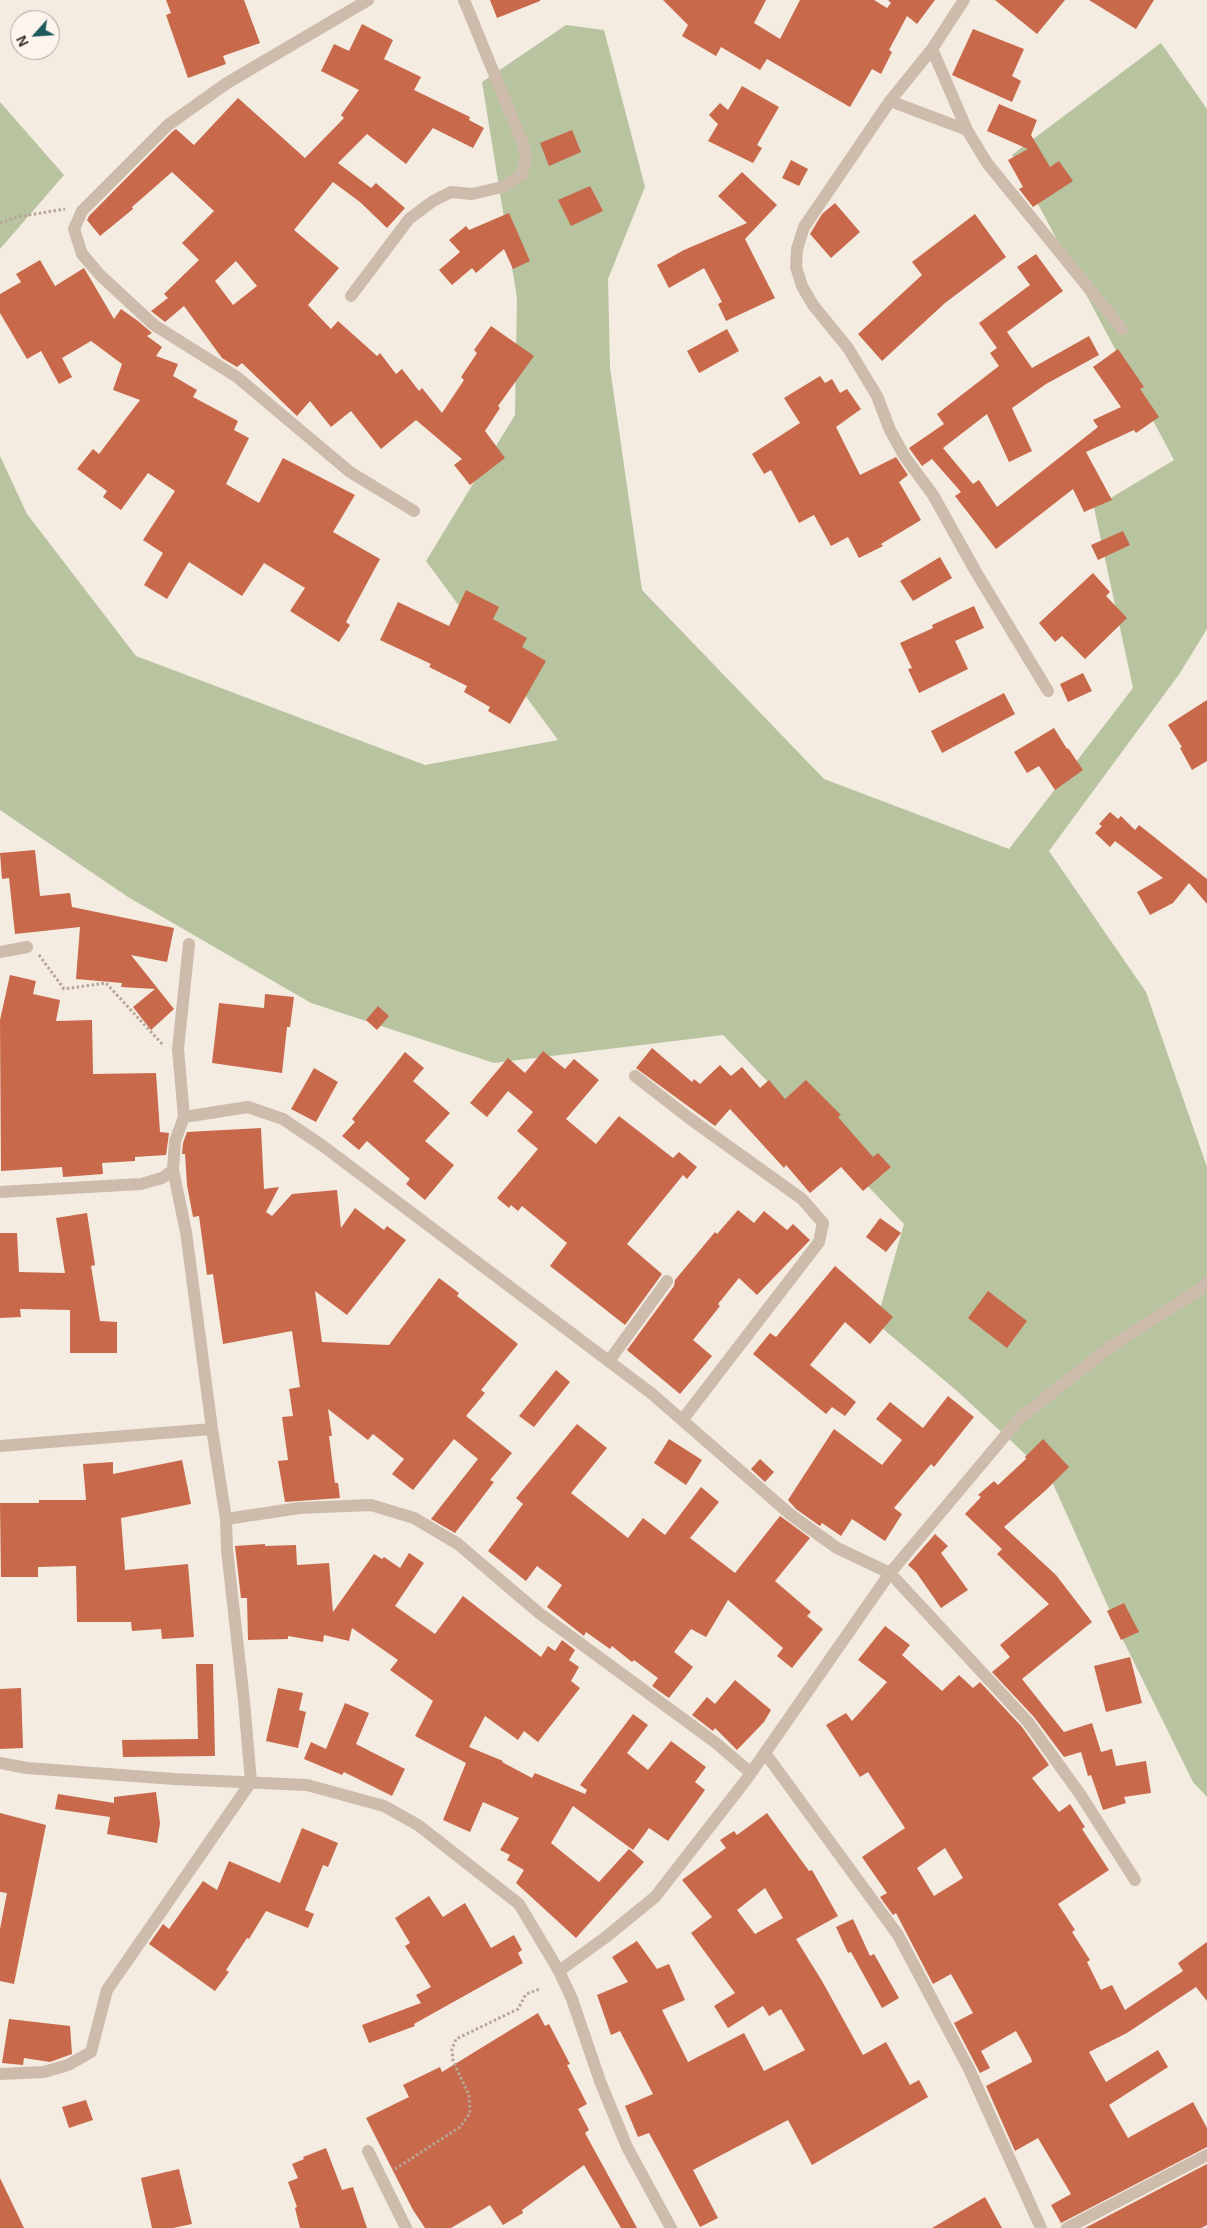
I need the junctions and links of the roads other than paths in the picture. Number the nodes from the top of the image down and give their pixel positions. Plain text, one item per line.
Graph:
1 (368, 0) edge
2 (464, 0) edge
3 (964, 0) edge
4 (932, 49) junction
5 (890, 101) junction
6 (967, 130) junction
7 (351, 296) dead end
8 (1122, 329) dead end
9 (414, 511) dead end
10 (1048, 690) dead end
11 (189, 944) dead end
12 (27, 947) road end
13 (0, 952) edge
14 (635, 1076) dead end
15 (184, 1117) junction
16 (173, 1170) junction
17 (0, 1192) edge
18 (667, 1281) dead end
19 (1203, 1286) edge
20 (609, 1361) junction
21 (683, 1418) junction
22 (212, 1429) junction
23 (0, 1446) edge
24 (226, 1519) junction
25 (890, 1573) junction
26 (765, 1753) junction
27 (0, 1763) edge
28 (751, 1773) junction
29 (250, 1782) junction
30 (1135, 1880) dead end
31 (559, 1971) junction
32 (0, 2074) edge
33 (368, 2151) dead end
34 (1207, 2155) edge
35 (406, 2228) edge
36 (671, 2228) edge
37 (1041, 2228) edge
38 (1067, 2228) edge

1 - 9 street
2 - 7 street
3 - 4 street
4 - 5 street
4 - 6 street
5 - 6 street
5 - 10 street
6 - 8 street
11 - 15 street
12 - 13 street
14 - 21 street
15 - 16 street
15 - 20 street
16 - 17 street
16 - 22 street
18 - 20 street
19 - 25 street
20 - 21 street
21 - 25 street
22 - 23 street
22 - 24 street
24 - 28 street
24 - 29 street
25 - 26 street
25 - 30 street
26 - 28 street
26 - 37 street
27 - 29 street
28 - 31 street
29 - 31 street
29 - 32 street
31 - 36 street
33 - 35 street
34 - 38 street

